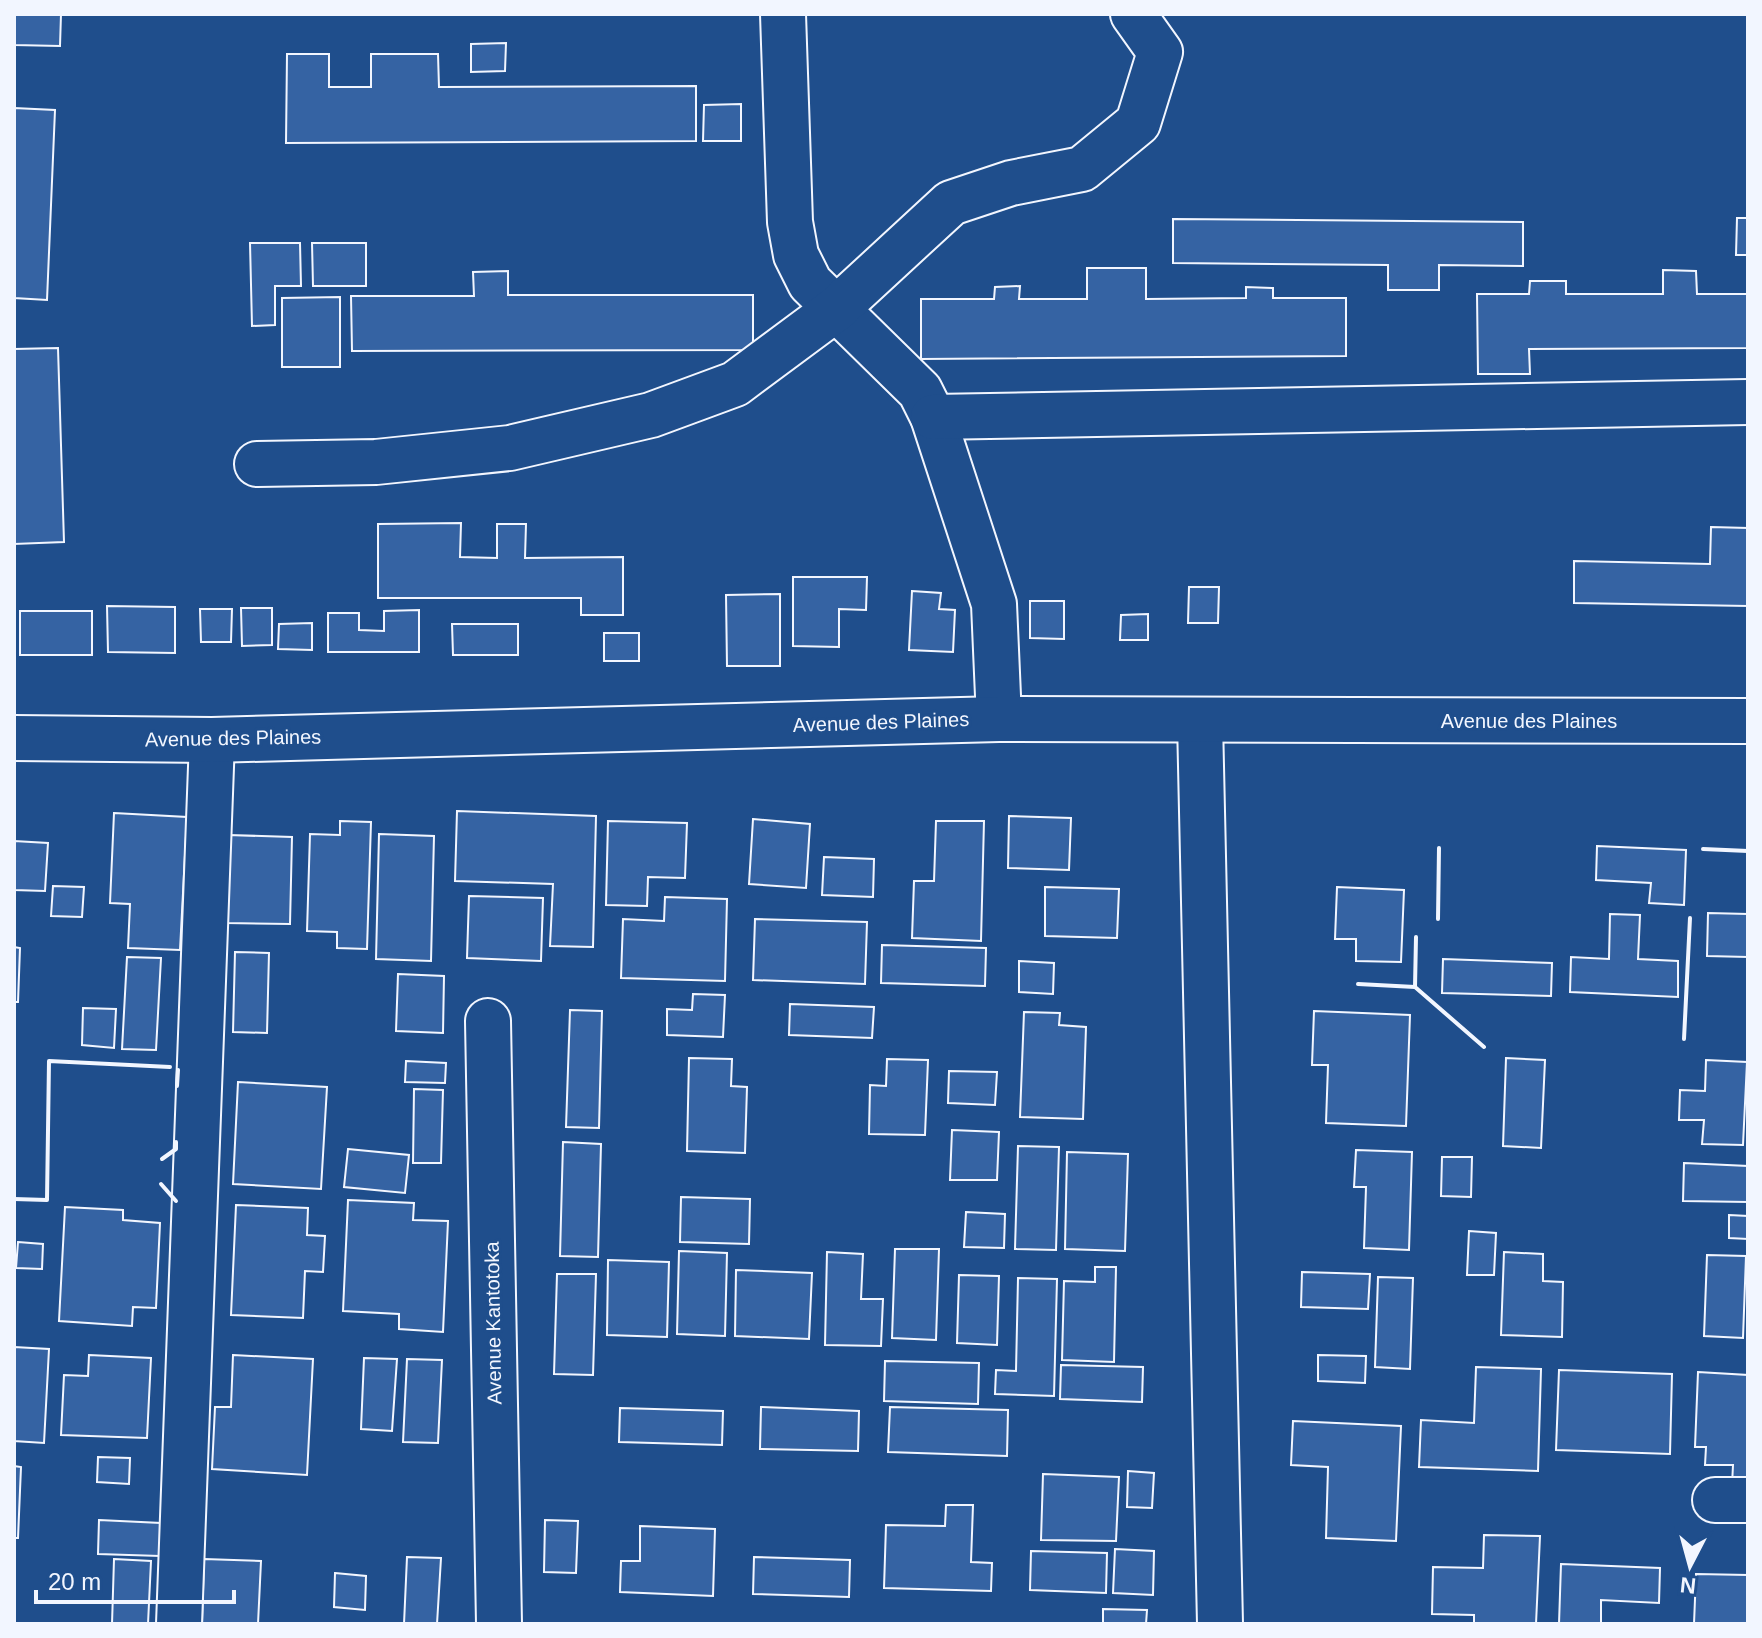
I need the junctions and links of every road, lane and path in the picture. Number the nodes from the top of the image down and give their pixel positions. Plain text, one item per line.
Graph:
1 (783, 14) edge
2 (1133, 14) edge
3 (836, 309) junction
4 (1748, 402) edge
5 (933, 417) junction
6 (257, 464) dead end
7 (999, 719) junction
8 (1200, 721) junction
9 (1748, 721) edge
10 (14, 738) edge
11 (212, 740) junction
12 (488, 1021) dead end
13 (179, 1624) edge
14 (499, 1624) edge
15 (1220, 1624) edge

1 - 3 street
2 - 3 street
3 - 5 street
3 - 6 street
4 - 5 street
5 - 7 street
7 - 8 street, Avenue des Plaines
7 - 11 street, Avenue des Plaines
8 - 9 street, Avenue des Plaines
8 - 15 street
10 - 11 street, Avenue des Plaines
11 - 13 street
12 - 14 street, Avenue Kantotoka

